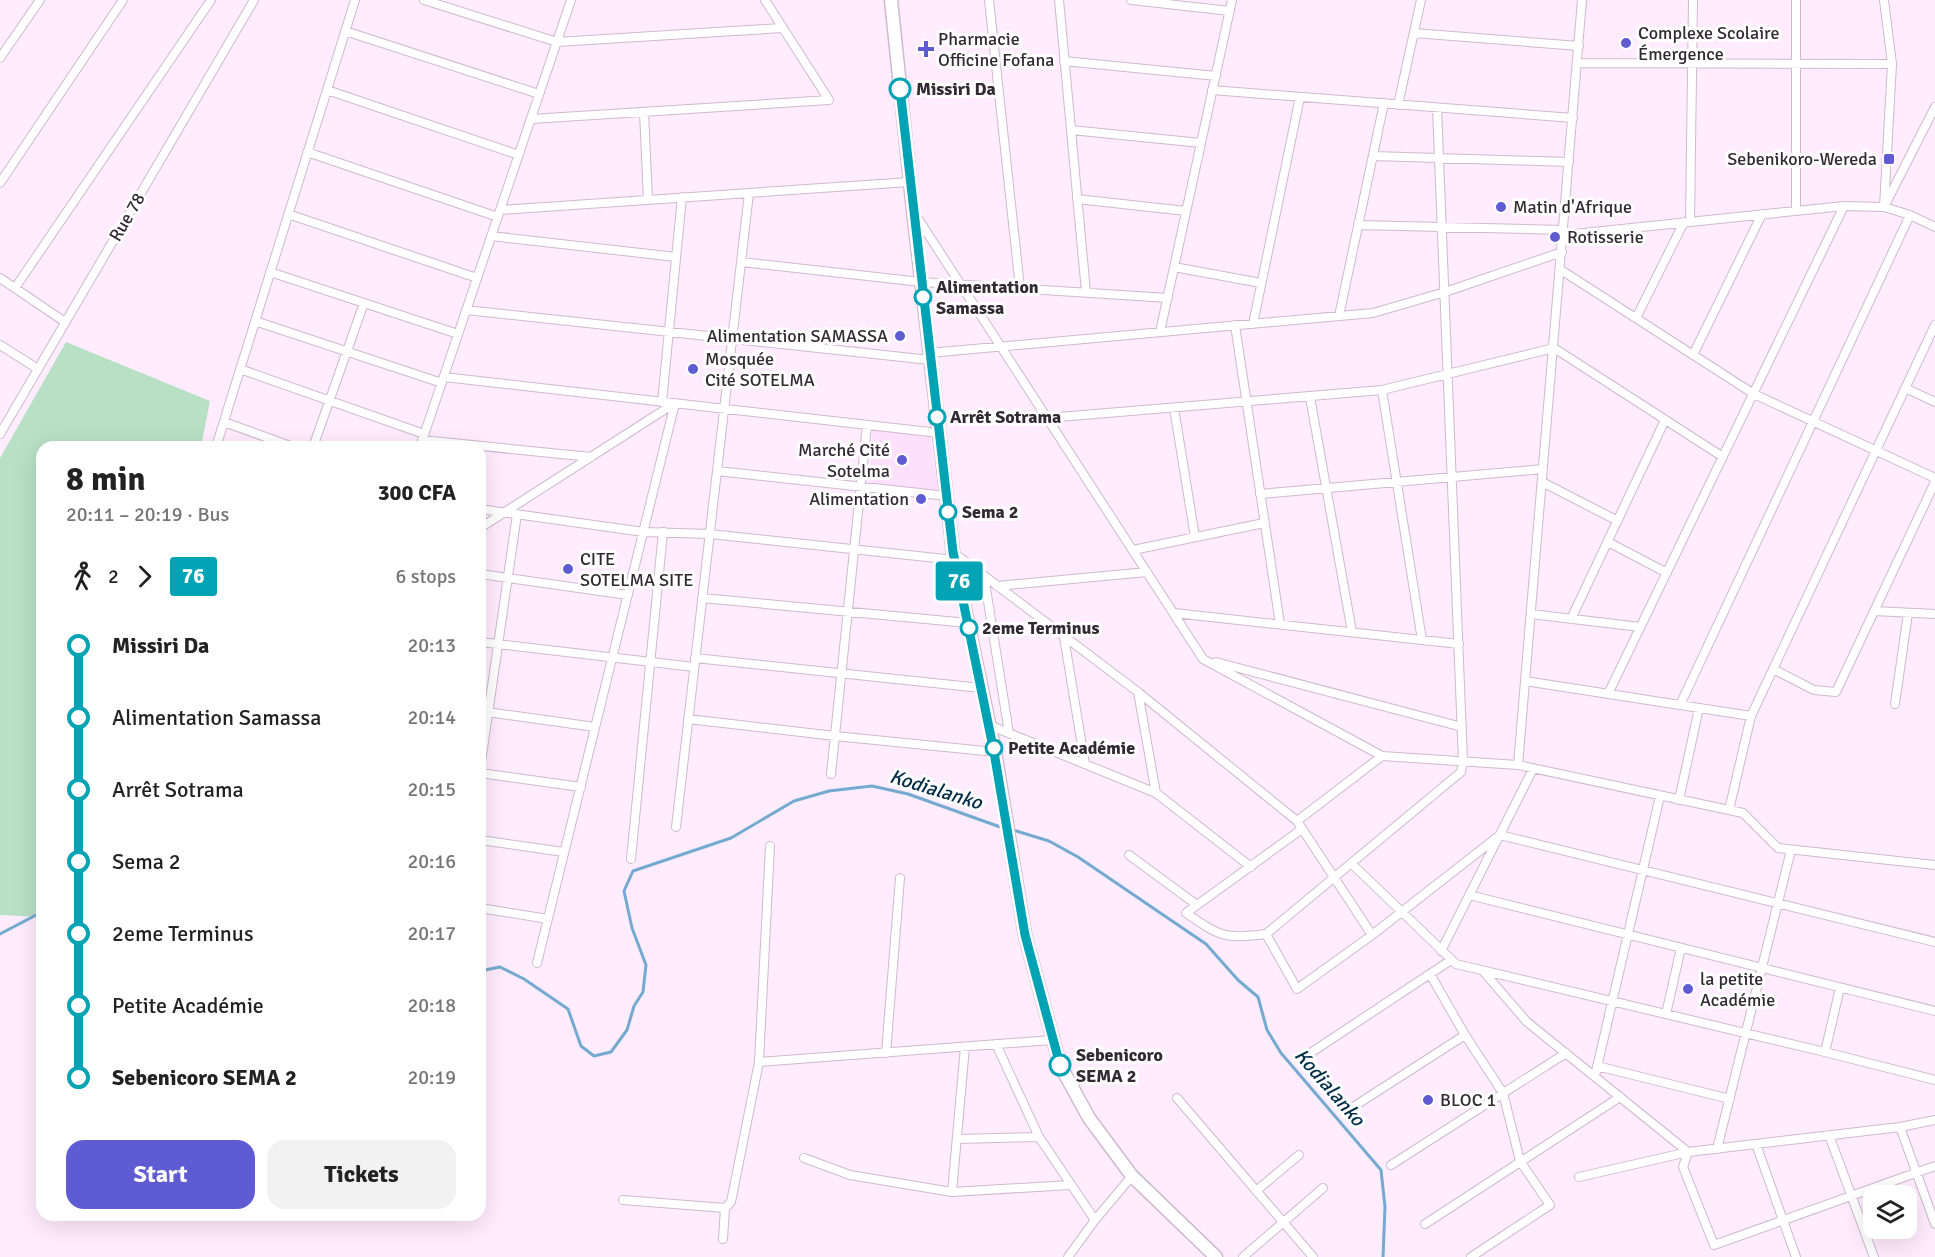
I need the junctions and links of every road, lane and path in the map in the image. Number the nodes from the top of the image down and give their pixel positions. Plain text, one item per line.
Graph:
1 (40, 0) edge
2 (123, 0) edge
3 (211, 0) edge
4 (254, 0) edge
5 (355, 0) edge
6 (424, 0) edge
7 (571, 0) edge
8 (765, 0) edge
9 (891, 0) edge
10 (989, 0) edge
11 (1059, 0) edge
12 (1131, 0) edge
13 (1232, 0) edge
14 (1421, 0) edge
15 (1582, 0) edge
16 (1693, 0) edge
17 (1796, 0) edge
18 (1884, 0) edge
19 (1180, 3) edge
20 (1230, 10) junction
21 (782, 28) junction
22 (345, 31) junction
23 (1414, 33) junction
24 (557, 42) junction
25 (1579, 46) junction
26 (0, 58) edge
27 (1064, 61) junction
28 (1577, 63) junction
29 (1692, 63) junction
30 (1796, 64) junction
31 (1892, 64) junction
32 (1216, 76) junction
33 (327, 90) junction
34 (1212, 90) junction
35 (539, 94) junction
36 (1300, 97) junction
37 (1383, 103) junction
38 (1398, 105) junction
39 (1935, 107) edge
40 (1437, 108) junction
41 (644, 112) junction
42 (1573, 118) junction
43 (531, 119) junction
44 (1071, 130) junction
45 (1201, 143) junction
46 (307, 152) junction
47 (519, 154) junction
48 (1373, 156) junction
49 (1439, 157) junction
50 (1569, 162) junction
51 (910, 182) junction
52 (0, 183) edge
53 (749, 193) junction
54 (682, 197) junction
55 (1077, 199) junction
56 (648, 200) junction
57 (1844, 206) junction
58 (1884, 207) junction
59 (913, 210) junction
60 (1186, 211) junction
61 (1796, 211) junction
62 (499, 213) junction
63 (288, 214) junction
64 (1762, 214) junction
65 (1910, 215) junction
66 (1687, 222) junction
67 (1358, 225) junction
68 (1442, 226) junction
69 (1935, 227) edge
70 (1564, 232) junction
71 (491, 236) junction
72 (1562, 252) junction
73 (676, 257) junction
74 (741, 262) junction
75 (1174, 267) junction
76 (1561, 270) junction
77 (270, 272) junction
78 (0, 278) edge
79 (477, 278) junction
80 (921, 282) junction
81 (1261, 283) junction
82 (960, 284) junction
83 (15, 288) junction
84 (1020, 288) junction
85 (1086, 292) junction
86 (1445, 292) junction
87 (1168, 298) junction
88 (364, 303) junction
89 (466, 310) junction
90 (1339, 316) junction
91 (1636, 318) junction
92 (255, 321) junction
93 (65, 322) junction
94 (1253, 324) junction
95 (1235, 325) junction
96 (1935, 325) edge
97 (669, 332) junction
98 (1160, 332) junction
99 (458, 334) junction
100 (733, 339) junction
101 (0, 345) edge
102 (1001, 346) junction
103 (1554, 348) junction
104 (347, 352) junction
105 (1693, 355) junction
106 (930, 356) junction
107 (38, 369) junction
108 (240, 369) junction
109 (1448, 374) junction
110 (443, 380) junction
111 (1905, 388) junction
112 (1382, 390) junction
113 (1754, 394) junction
114 (1310, 397) junction
115 (330, 401) junction
116 (662, 402) junction
117 (1935, 402) edge
118 (675, 403) junction
119 (1246, 403) junction
120 (724, 408) junction
121 (1174, 408) junction
122 (1047, 418) junction
123 (1665, 420) junction
124 (224, 422) junction
125 (1813, 422) junction
126 (3, 423) edge
127 (867, 425) junction
128 (939, 433) junction
129 (0, 434) edge
130 (218, 441) edge
131 (276, 441) edge
132 (315, 441) edge
133 (422, 441) edge
134 (486, 447) edge
135 (1876, 451) junction
136 (592, 457) junction
137 (1723, 457) junction
138 (1543, 469) junction
139 (717, 471) junction
140 (1452, 477) junction
141 (1935, 480) edge
142 (1396, 481) junction
143 (1542, 482) junction
144 (861, 487) junction
145 (1326, 488) junction
146 (1260, 494) junction
147 (946, 496) junction
148 (486, 510) edge
149 (504, 513) junction
150 (516, 514) junction
151 (1618, 520) junction
152 (1264, 523) junction
153 (486, 524) edge
154 (644, 532) junction
155 (663, 532) junction
156 (710, 534) junction
157 (1195, 537) junction
158 (1608, 542) junction
159 (854, 549) junction
160 (1133, 550) junction
161 (954, 556) junction
162 (1147, 572) junction
163 (1666, 573) junction
164 (486, 575) edge
165 (984, 576) junction
166 (507, 578) junction
167 (997, 586) junction
168 (628, 595) junction
169 (702, 598) junction
170 (1874, 611) junction
171 (848, 612) junction
172 (1174, 613) junction
173 (1908, 613) junction
174 (1531, 614) junction
175 (1935, 614) edge
176 (1571, 619) junction
177 (968, 623) junction
178 (1280, 624) junction
179 (1640, 627) junction
180 (1352, 632) junction
181 (1064, 637) junction
182 (1422, 640) junction
183 (486, 643) edge
184 (1459, 644) junction
185 (498, 645) junction
186 (613, 658) junction
187 (695, 658) junction
188 (1203, 659) junction
189 (650, 662) junction
190 (694, 668) junction
191 (1773, 669) junction
192 (841, 674) junction
193 (1525, 681) junction
194 (981, 688) junction
195 (1138, 692) junction
196 (1608, 694) junction
197 (486, 702) edge
198 (1895, 704) dead end
199 (1680, 705) junction
200 (1699, 708) junction
201 (486, 711) edge
202 (1751, 716) junction
203 (688, 719) junction
204 (989, 724) junction
205 (596, 727) junction
206 (1462, 727) junction
207 (1009, 733) junction
208 (835, 736) junction
209 (994, 752) junction
210 (1382, 756) junction
211 (1463, 762) junction
212 (1085, 764) junction
213 (1518, 765) junction
214 (1533, 769) junction
215 (486, 772) edge
216 (831, 774) dead end
217 (580, 787) junction
218 (1156, 793) junction
219 (1660, 795) junction
220 (1679, 800) junction
221 (1729, 810) junction
222 (1297, 821) junction
223 (676, 827) dead end
224 (1302, 829) junction
225 (1500, 835) junction
226 (486, 841) edge
227 (770, 846) dead end
228 (1791, 849) junction
229 (564, 852) junction
230 (1129, 855) dead end
231 (631, 859) dead end
232 (1351, 863) junction
233 (1935, 865) edge
234 (1251, 867) junction
235 (1642, 871) junction
236 (1334, 877) junction
237 (900, 878) dead end
238 (1469, 896) junction
239 (1778, 904) junction
240 (1197, 905) junction
241 (486, 909) edge
242 (1401, 912) junction
243 (548, 919) junction
244 (1266, 934) junction
245 (1372, 935) junction
246 (1628, 935) junction
247 (1935, 942) edge
248 (1682, 948) junction
249 (1441, 951) junction
250 (1451, 960) junction
251 (537, 963) dead end
252 (1762, 968) junction
253 (1482, 971) junction
254 (1430, 974) junction
255 (1840, 988) junction
256 (1612, 1001) junction
257 (1935, 1011) edge
258 (1666, 1014) junction
259 (1746, 1033) junction
260 (1465, 1035) junction
261 (1052, 1040) junction
262 (996, 1044) junction
263 (965, 1047) junction
264 (1825, 1052) junction
265 (886, 1053) junction
266 (1566, 1053) junction
267 (1309, 1054) dead end
268 (759, 1062) junction
269 (1597, 1066) junction
270 (1595, 1076) junction
271 (1935, 1080) edge
272 (1503, 1093) junction
273 (1620, 1097) junction
274 (1177, 1098) dead end
275 (1730, 1099) junction
276 (1353, 1107) dead end
277 (1935, 1120) edge
278 (1900, 1127) junction
279 (1829, 1135) junction
280 (1039, 1137) junction
281 (957, 1139) junction
282 (1756, 1144) junction
283 (1718, 1149) junction
284 (1688, 1152) junction
285 (1299, 1155) dead end
286 (804, 1158) dead end
287 (1520, 1161) junction
288 (1391, 1165) dead end
289 (1935, 1166) edge
290 (1917, 1173) junction
291 (1132, 1176) junction
292 (1579, 1177) dead end
293 (1071, 1185) junction
294 (1323, 1188) dead end
295 (1256, 1191) junction
296 (952, 1192) junction
297 (1851, 1196) junction
298 (623, 1200) dead end
299 (725, 1208) junction
300 (1095, 1220) junction
301 (1783, 1220) junction
302 (1283, 1222) junction
303 (1425, 1224) dead end
304 (1935, 1224) edge
305 (723, 1239) dead end
306 (1068, 1257) edge
307 (1216, 1257) edge
308 (1243, 1257) edge
309 (1313, 1257) edge
310 (1471, 1257) edge
311 (1796, 1257) edge
312 (1874, 1257) edge

1 - 26 street
2 - 52 street
3 - 83 street
4 - 93 street, Rue 78
5 - 22 street
6 - 24 street
7 - 24 street
8 - 21 street
9 - 51 main road
10 - 84 street
11 - 27 street
12 - 19 street
13 - 20 street
14 - 23 street
15 - 25 street
16 - 29 street
17 - 30 street
18 - 31 street
19 - 20 street
20 - 32 street
21 - 24 street
21 - 41 street
22 - 33 street
22 - 35 street
23 - 25 street
23 - 38 street
24 - 35 street
25 - 28 street
27 - 32 street
27 - 44 street
28 - 29 street
28 - 42 street
29 - 30 street
29 - 66 street
30 - 31 street
30 - 61 street
31 - 58 street
32 - 34 street
33 - 46 street
33 - 47 street
34 - 36 street
34 - 45 street
35 - 43 street
36 - 37 street
36 - 81 street
37 - 38 street
37 - 48 street
38 - 40 street
39 - 58 street
40 - 42 street
40 - 49 street
41 - 43 street
41 - 56 street
42 - 50 street
43 - 47 street
44 - 45 street
44 - 55 street
45 - 60 street
46 - 62 street
46 - 63 street
47 - 62 street
48 - 49 street
48 - 67 street
49 - 50 street
49 - 68 street
50 - 70 street
51 - 53 street
51 - 59 main road
53 - 54 street
53 - 74 street
54 - 56 street
54 - 73 street
55 - 60 street
55 - 85 street
56 - 62 street
57 - 58 street
57 - 61 street
57 - 113 street
58 - 65 street
59 - 80 main road
59 - 82 street
60 - 75 street
61 - 64 street
62 - 71 street
63 - 77 street
63 - 79 street
64 - 66 street
64 - 105 street
65 - 69 street
65 - 125 street
66 - 70 street
66 - 91 street
67 - 68 street
67 - 90 street
68 - 70 street
68 - 86 street
70 - 72 street
71 - 73 street
71 - 79 street
72 - 76 street
72 - 86 street
73 - 97 street
74 - 80 street
74 - 100 street
75 - 81 street
75 - 87 street
76 - 91 street
76 - 103 street
77 - 88 street
77 - 92 street
78 - 83 street
79 - 89 street
80 - 82 street
80 - 106 main road
81 - 94 street
82 - 84 street
82 - 102 street
83 - 93 street
84 - 85 street
85 - 87 street
86 - 90 street
86 - 109 street
87 - 98 street
88 - 99 street
88 - 104 street
89 - 97 street
89 - 99 street
90 - 94 street
91 - 105 street
92 - 104 street
92 - 108 street
93 - 107 street, Rue 78
94 - 95 street
95 - 98 street
95 - 119 street
96 - 111 street
97 - 100 street
97 - 116 street
98 - 102 street
99 - 110 street
100 - 106 street
100 - 120 street
101 - 107 street
102 - 106 street
102 - 122 street
103 - 109 street
103 - 123 street
103 - 138 street
104 - 110 street
104 - 115 street
105 - 113 street
106 - 128 main road
107 - 126 street, Rue 78
108 - 115 street
108 - 124 street
109 - 112 street
109 - 140 street
110 - 116 street
110 - 133 street
111 - 117 street
111 - 135 street
112 - 114 street
112 - 142 street
113 - 125 street
113 - 137 street
114 - 119 street
114 - 145 street
115 - 132 street
115 - 133 street
116 - 118 street
118 - 120 street
118 - 136 street
118 - 154 street
119 - 121 street
119 - 146 street
120 - 127 street
120 - 139 street
121 - 122 street
121 - 157 street
122 - 160 street
123 - 137 street
123 - 151 street
124 - 130 street
124 - 131 street
125 - 135 street
125 - 199 street
126 - 129 street, Rue 78
127 - 128 street
127 - 144 street
128 - 147 main road
134 - 136 street
135 - 141 street
135 - 191 street
136 - 149 street
137 - 163 street
138 - 140 street
138 - 143 street
139 - 144 street
139 - 156 street
140 - 142 street
140 - 184 street
141 - 170 street
142 - 145 street
142 - 182 street
143 - 151 street
143 - 174 street
144 - 147 street
144 - 159 street
145 - 146 street
145 - 180 street
146 - 152 street
147 - 161 main road
148 - 149 street
149 - 150 street
149 - 153 street
150 - 154 street
150 - 166 street
151 - 158 street
152 - 157 street
152 - 178 street
154 - 155 street
154 - 168 street
155 - 156 street
155 - 189 street
156 - 159 street
156 - 169 street
157 - 160 street
158 - 163 street
158 - 176 street
159 - 161 street
159 - 171 street
160 - 162 street
161 - 165 street
161 - 177 main road
162 - 167 street
162 - 172 street
163 - 179 street
164 - 166 street
165 - 167 street
165 - 207 street
166 - 168 street
166 - 185 street
167 - 181 street
168 - 186 street
169 - 171 street
169 - 187 street
170 - 173 street
170 - 191 street
171 - 177 street
171 - 192 street
172 - 178 street
172 - 188 street
173 - 175 street
173 - 198 street
174 - 176 street
174 - 193 street
176 - 179 street
177 - 194 main road
178 - 180 street
179 - 196 street
180 - 182 street
181 - 195 street
181 - 212 street
182 - 184 street
183 - 185 street
184 - 206 street
185 - 186 street
185 - 197 street
186 - 189 street
186 - 205 street
187 - 190 street
187 - 192 street
188 - 206 street
188 - 210 street
189 - 190 street
189 - 231 street
190 - 203 street
191 - 202 street
192 - 194 street
192 - 208 street
193 - 196 street
193 - 213 street
194 - 204 main road
195 - 218 street
195 - 222 street
196 - 199 street
199 - 200 street
200 - 202 street
200 - 220 street
201 - 205 street
202 - 221 street
203 - 208 street
203 - 223 street
204 - 207 street
204 - 209 main road
205 - 217 street
206 - 211 street
207 - 212 street
208 - 209 street
208 - 216 street
209 - 261 main road
210 - 211 street
210 - 222 street
211 - 213 street
211 - 232 street
212 - 218 street
213 - 214 street
214 - 219 street
214 - 225 street
215 - 217 street
217 - 229 street
218 - 234 street
219 - 220 street
219 - 235 street
220 - 221 street
221 - 228 street
222 - 224 street
224 - 234 street
224 - 236 street
225 - 235 street
225 - 238 street
225 - 242 street
226 - 229 street
227 - 268 street
228 - 233 street
228 - 239 street
229 - 243 street
230 - 240 street
232 - 236 street
232 - 242 street
234 - 240 street
235 - 239 street
235 - 246 street
236 - 244 street
236 - 245 street
237 - 265 street
238 - 246 street
238 - 249 street
239 - 247 street
239 - 252 street
240 - 244 street
241 - 243 street
242 - 245 street
242 - 249 street
243 - 251 street
244 - 245 street
246 - 248 street
246 - 256 street
248 - 252 street
248 - 258 street
249 - 250 street
250 - 253 street
250 - 254 street
252 - 255 street
252 - 259 street
253 - 256 street
253 - 266 street
254 - 260 street
254 - 267 street
255 - 257 street
255 - 264 street
256 - 258 street
256 - 269 street
258 - 259 street
259 - 264 street
259 - 275 street
260 - 272 street
260 - 276 street
261 - 262 street
261 - 291 main road
262 - 263 street
262 - 280 street
263 - 265 street
263 - 281 street
264 - 271 street
265 - 268 street
266 - 270 street
266 - 272 street
268 - 299 street
269 - 270 street
269 - 275 street
270 - 273 street
272 - 287 street
272 - 288 street
273 - 284 street
273 - 287 street
274 - 295 street
275 - 283 street
277 - 278 street
278 - 279 street
278 - 290 street
279 - 282 street
279 - 297 street
280 - 281 street
280 - 293 street
281 - 296 street
282 - 283 street
282 - 301 street
283 - 284 street
284 - 292 street
284 - 301 street
285 - 295 street
286 - 296 street
287 - 303 street
287 - 310 street
289 - 290 street
290 - 297 street
290 - 304 street
291 - 300 street
291 - 307 main road
293 - 296 street
293 - 300 street
294 - 302 street
295 - 302 street
297 - 301 street
297 - 312 street
298 - 299 street
299 - 305 street
300 - 306 street
301 - 311 street
302 - 308 street
302 - 309 street

